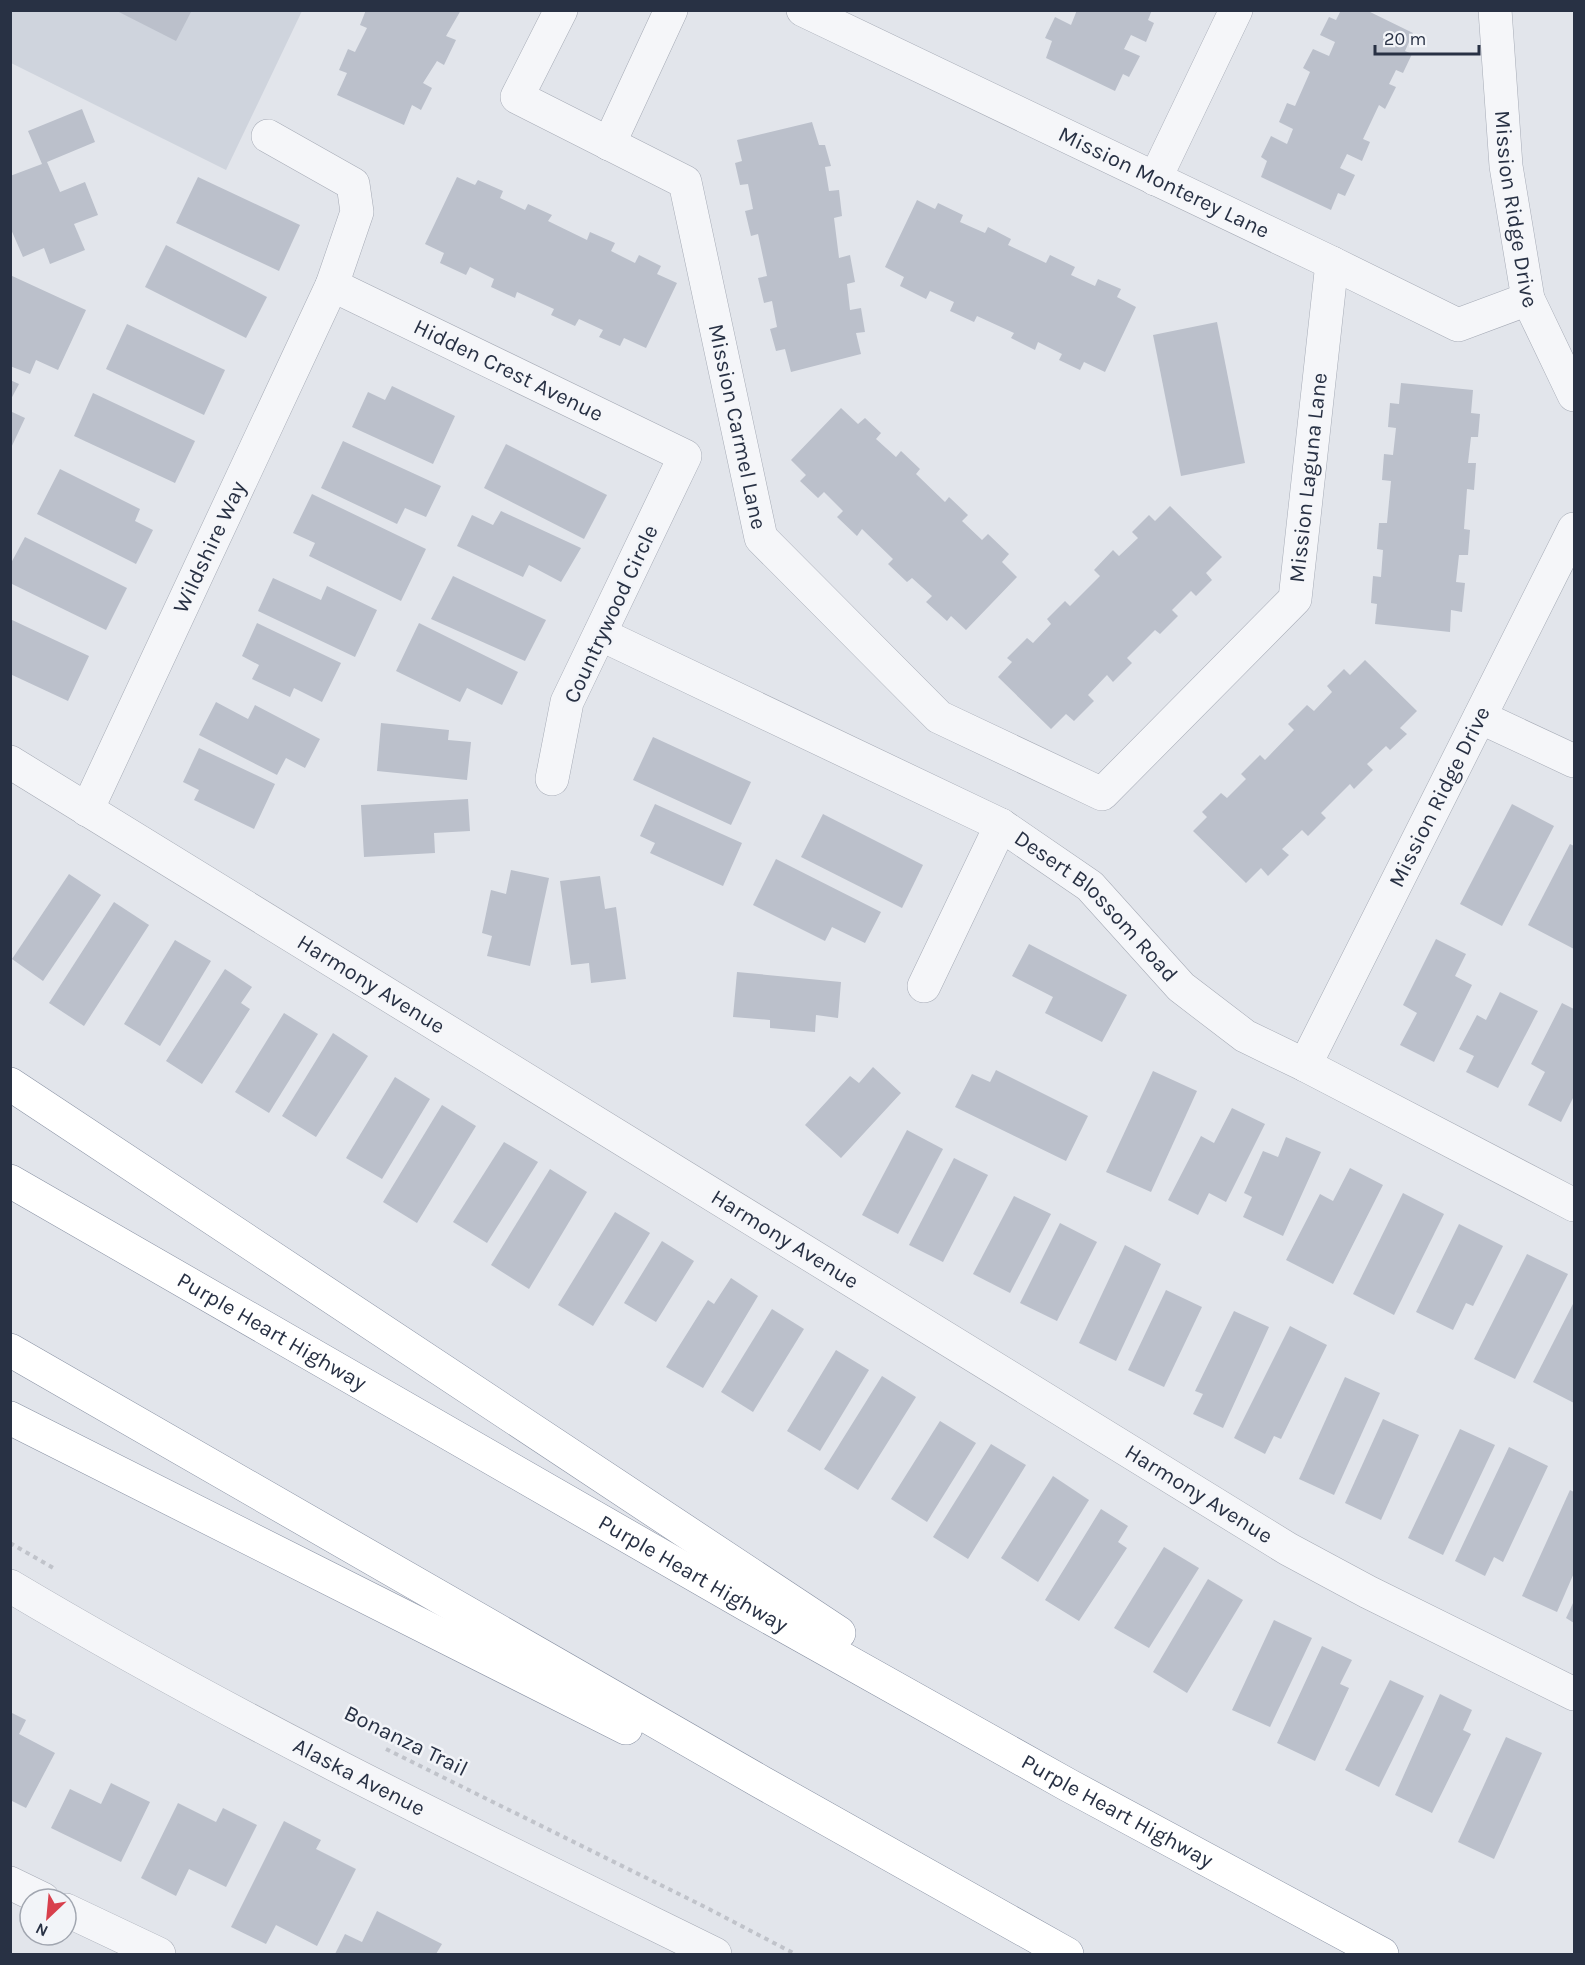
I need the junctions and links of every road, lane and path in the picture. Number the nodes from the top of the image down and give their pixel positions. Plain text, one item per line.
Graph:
1 (561, 10) edge
2 (671, 10) edge
3 (803, 10) edge
4 (1236, 10) edge
5 (1495, 10) edge
6 (268, 136) dead end
7 (609, 144) junction
8 (1155, 179) junction
9 (1332, 263) junction
10 (332, 285) junction
11 (1528, 299) junction
12 (1575, 395) edge
13 (685, 456) joint
14 (1575, 529) edge
15 (600, 634) junction
16 (1480, 717) junction
17 (1575, 761) edge
18 (10, 762) edge
19 (552, 779) dead end
20 (1102, 794) joint
21 (87, 810) junction
22 (1001, 825) junction
23 (924, 986) dead end
24 (1305, 1065) junction
25 (10, 1084) edge
26 (10, 1181) edge
27 (1575, 1205) edge
28 (10, 1350) edge
29 (10, 1418) edge
30 (10, 1543) edge
31 (60, 1572) dead end
32 (10, 1586) edge
33 (1575, 1694) edge
34 (377, 1745) dead end
35 (1068, 1785) junction
36 (979, 1905) junction
37 (78, 1916) edge
38 (159, 1954) edge
39 (715, 1954) edge
40 (795, 1954) edge
41 (1067, 1954) edge
42 (1382, 1954) edge

1 - 7 street, Mission Carmel Lane
2 - 7 street
3 - 8 street, Mission Monterey Lane
4 - 8 street
5 - 11 street, Mission Ridge Drive
6 - 10 street, Wildshire Way
7 - 20 street, Mission Carmel Lane
8 - 9 street, Mission Monterey Lane
9 - 11 street, Mission Monterey Lane
9 - 20 street, Mission Laguna Lane
10 - 13 street, Hidden Crest Avenue
10 - 21 street, Wildshire Way
11 - 12 street, Mission Ridge Drive
13 - 15 street, Countrywood Circle
14 - 16 street, Mission Ridge Drive
15 - 19 street, Countrywood Circle
15 - 22 street, Desert Blossom Road
16 - 17 street
16 - 24 street, Mission Ridge Drive
18 - 21 street, Harmony Avenue
21 - 33 street, Harmony Avenue
22 - 23 street
22 - 24 street, Desert Blossom Road
24 - 27 street, Desert Blossom Road
25 - 35 highway
26 - 35 highway, Purple Heart Highway
28 - 36 highway
29 - 36 highway
30 - 31 path
32 - 39 street, Alaska Avenue
34 - 40 path, Bonanza Trail
35 - 42 highway, Purple Heart Highway
36 - 41 highway
37 - 38 street

